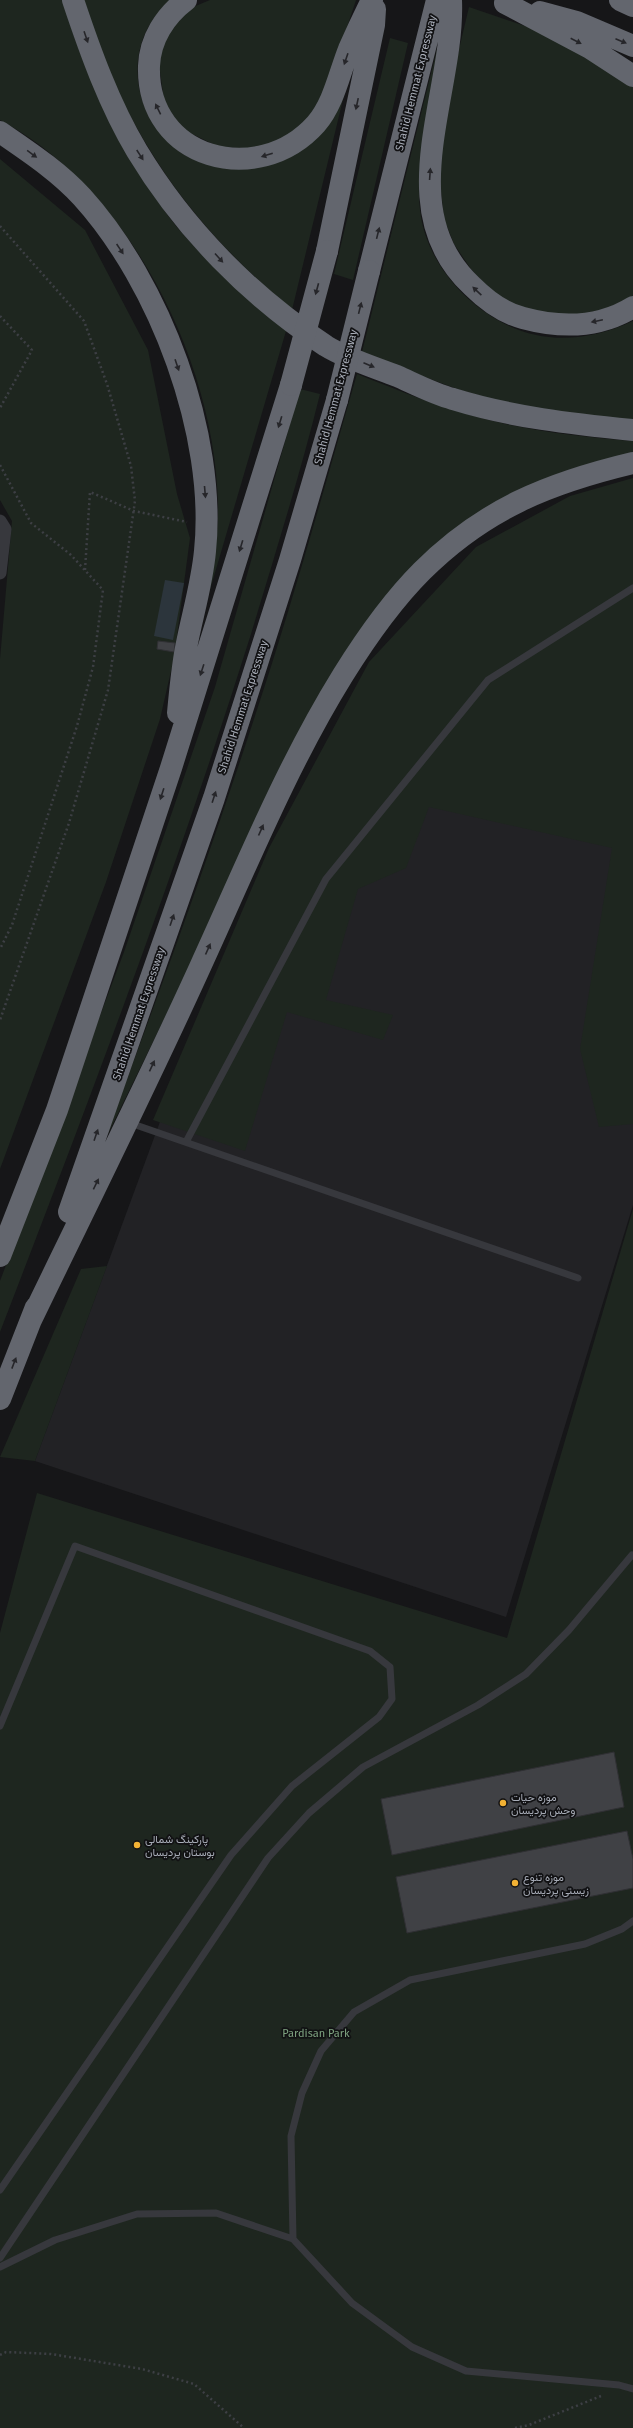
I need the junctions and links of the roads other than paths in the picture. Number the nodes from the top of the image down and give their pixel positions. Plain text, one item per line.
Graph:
1 (73, 0) edge
2 (186, 0) edge
3 (372, 0) edge
4 (376, 0) edge
5 (437, 0) edge
6 (451, 0) edge
7 (620, 0) edge
8 (500, 1) edge
9 (633, 6) edge
10 (368, 24) junction
11 (633, 46) edge
12 (633, 76) edge
13 (0, 132) edge
14 (633, 307) edge
15 (633, 430) edge
16 (633, 463) edge
17 (0, 521) edge
18 (0, 573) edge
19 (633, 588) edge
20 (171, 768) junction
21 (126, 1121) junction
22 (186, 1142) junction
23 (0, 1256) edge
24 (578, 1278) dead end
25 (31, 1320) junction
26 (0, 1399) edge
27 (633, 1546) edge
28 (633, 1558) edge
29 (0, 1726) edge
30 (633, 1922) edge
31 (0, 2190) edge
32 (293, 2239) junction
33 (0, 2258) edge
34 (0, 2267) edge
35 (633, 2389) edge

1 -> 15 highway
10 -> 2 highway
3 - 10 highway
4 - 10 highway
25 -> 5 highway, Shahid Hemmat Expressway, bridge
14 -> 6 highway
7 - 9 highway
8 -> 11 highway
8 -> 12 highway
10 -> 20 highway, bridge
13 -> 20 highway
21 -> 16 highway
17 - 18 street
19 - 22 lane
20 -> 23 highway
21 - 22 lane
25 -> 21 highway
22 - 24 lane
26 -> 25 highway, Shahid Hemmat Expressway
27 - 28 lane
28 - 33 lane
29 - 31 lane
30 - 32 lane
32 - 34 lane
32 - 35 lane

